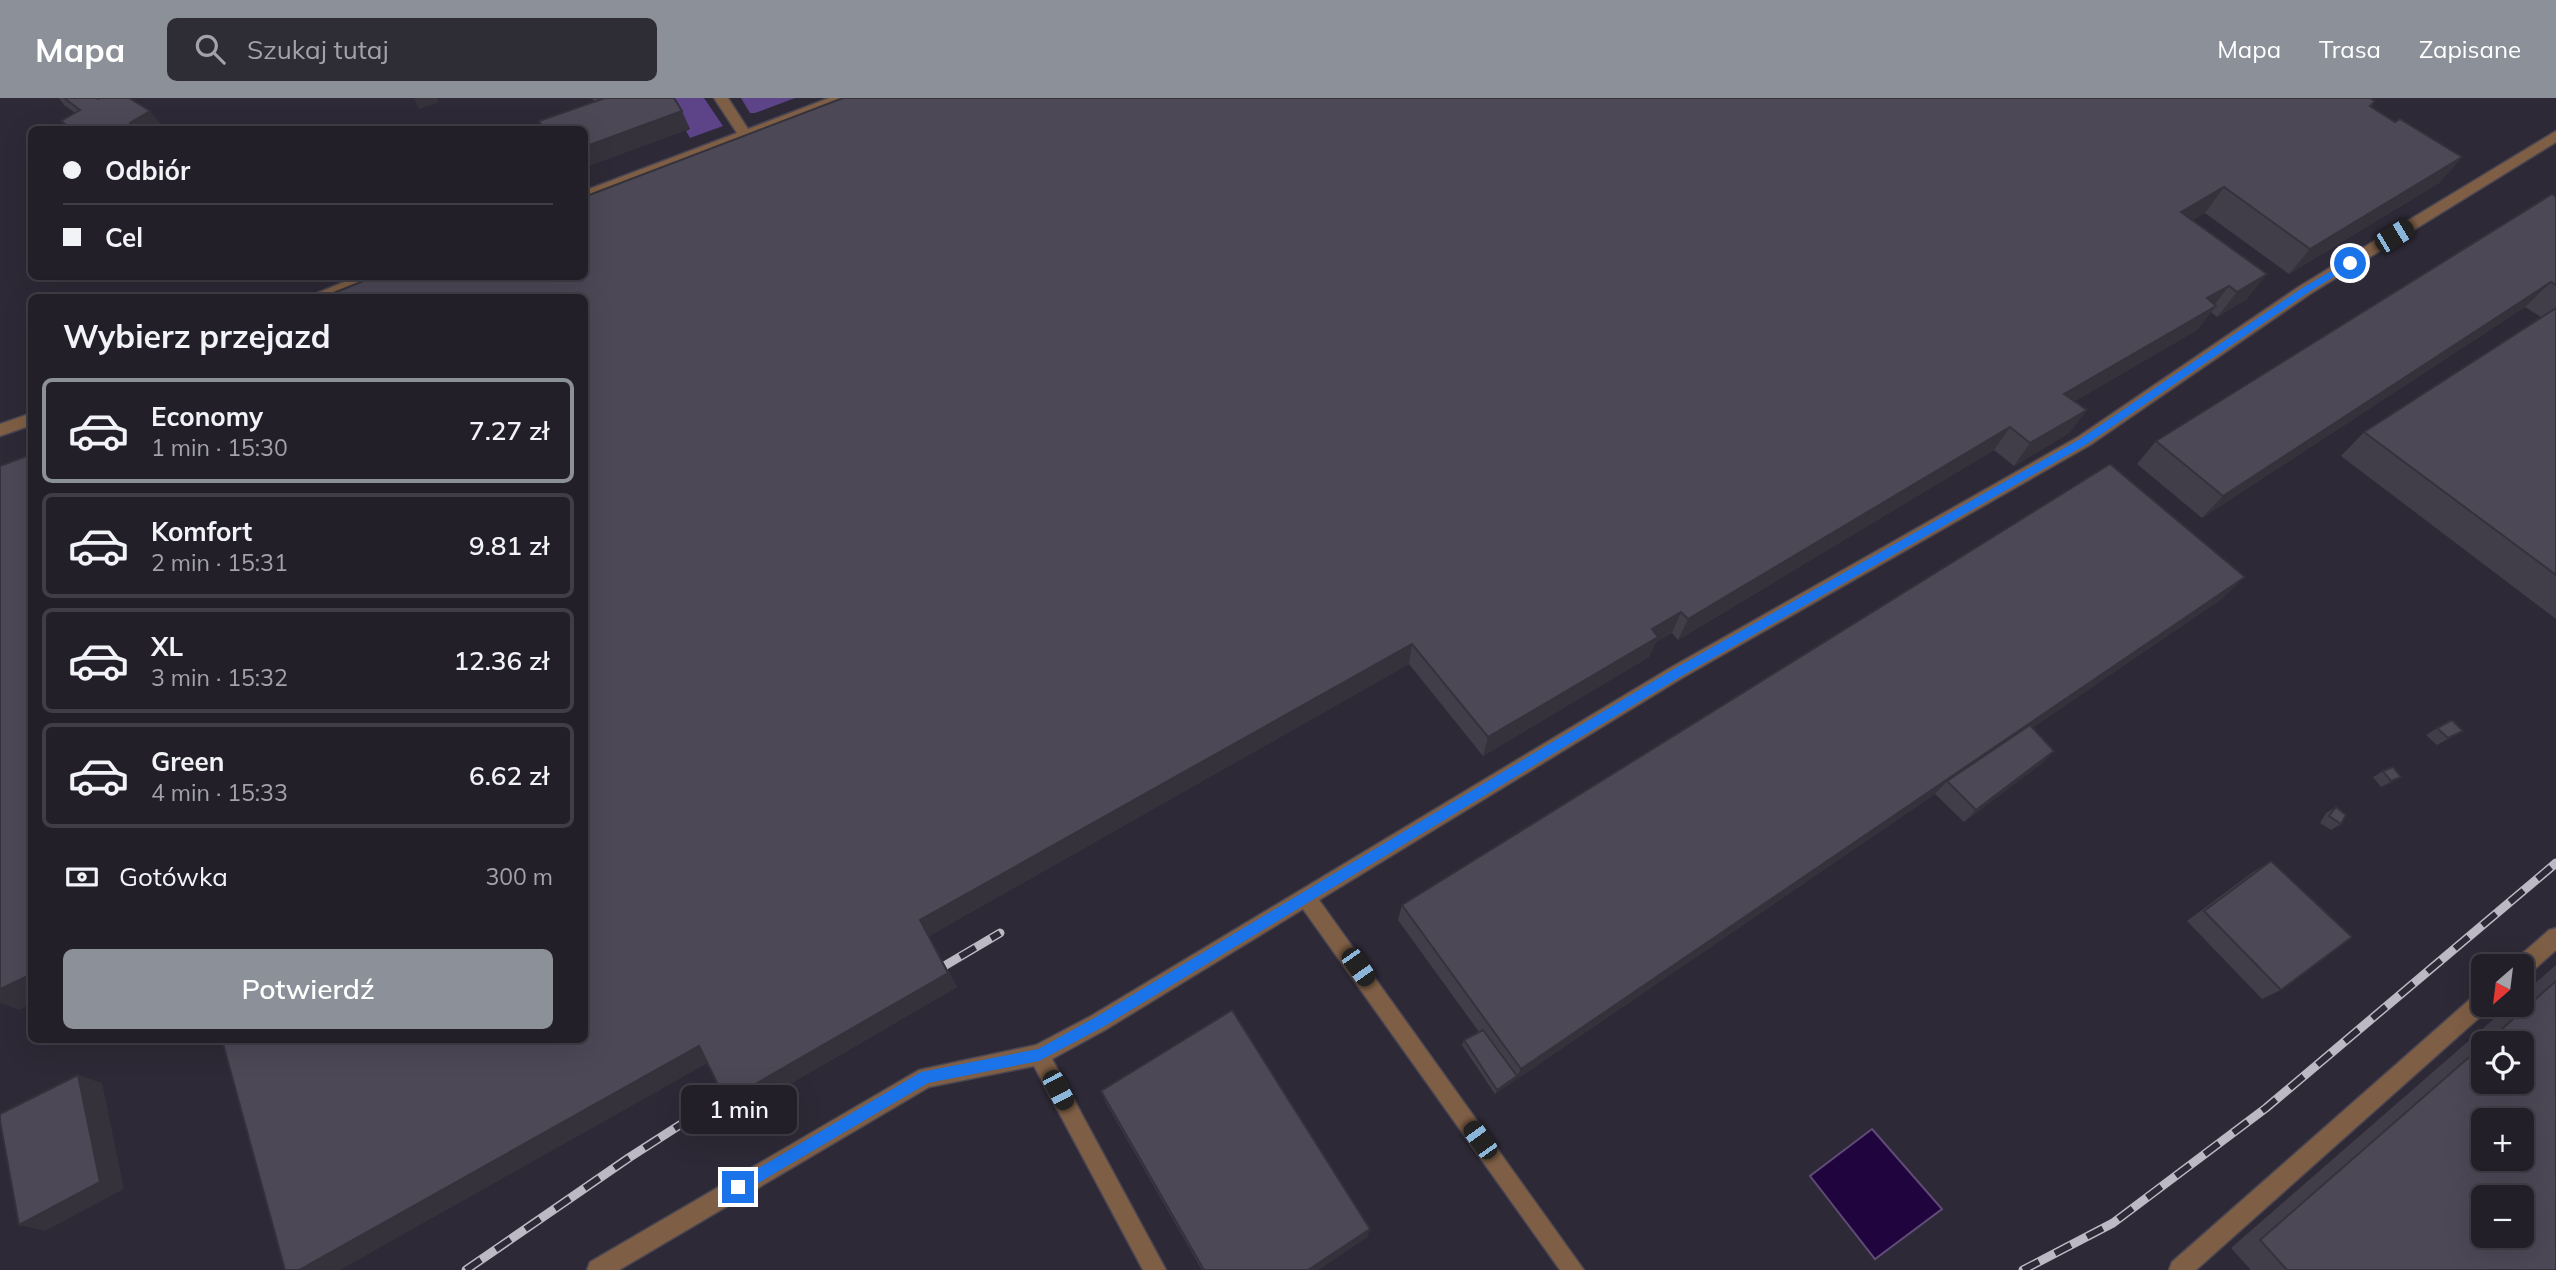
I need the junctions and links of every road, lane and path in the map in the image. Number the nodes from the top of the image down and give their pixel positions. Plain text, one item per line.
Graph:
1 (721, 98) edge
2 (842, 98) edge
3 (745, 135) junction
4 (2556, 136) edge
5 (588, 194) edge
6 (364, 280) edge
7 (330, 294) edge
8 (28, 420) edge
9 (0, 430) edge
10 (1306, 897) junction
11 (2556, 937) edge
12 (2534, 956) edge
13 (2471, 1012) edge
14 (1039, 1055) junction
15 (598, 1270) edge
16 (1155, 1270) edge
17 (1573, 1270) edge
18 (2180, 1270) edge

1 - 3 lane
2 - 3 lane
3 - 5 lane
4 - 10 lane
6 - 7 lane
8 - 9 lane
10 - 14 lane
10 - 17 lane
11 - 12 lane
13 - 18 lane
14 - 15 lane
14 - 16 lane

